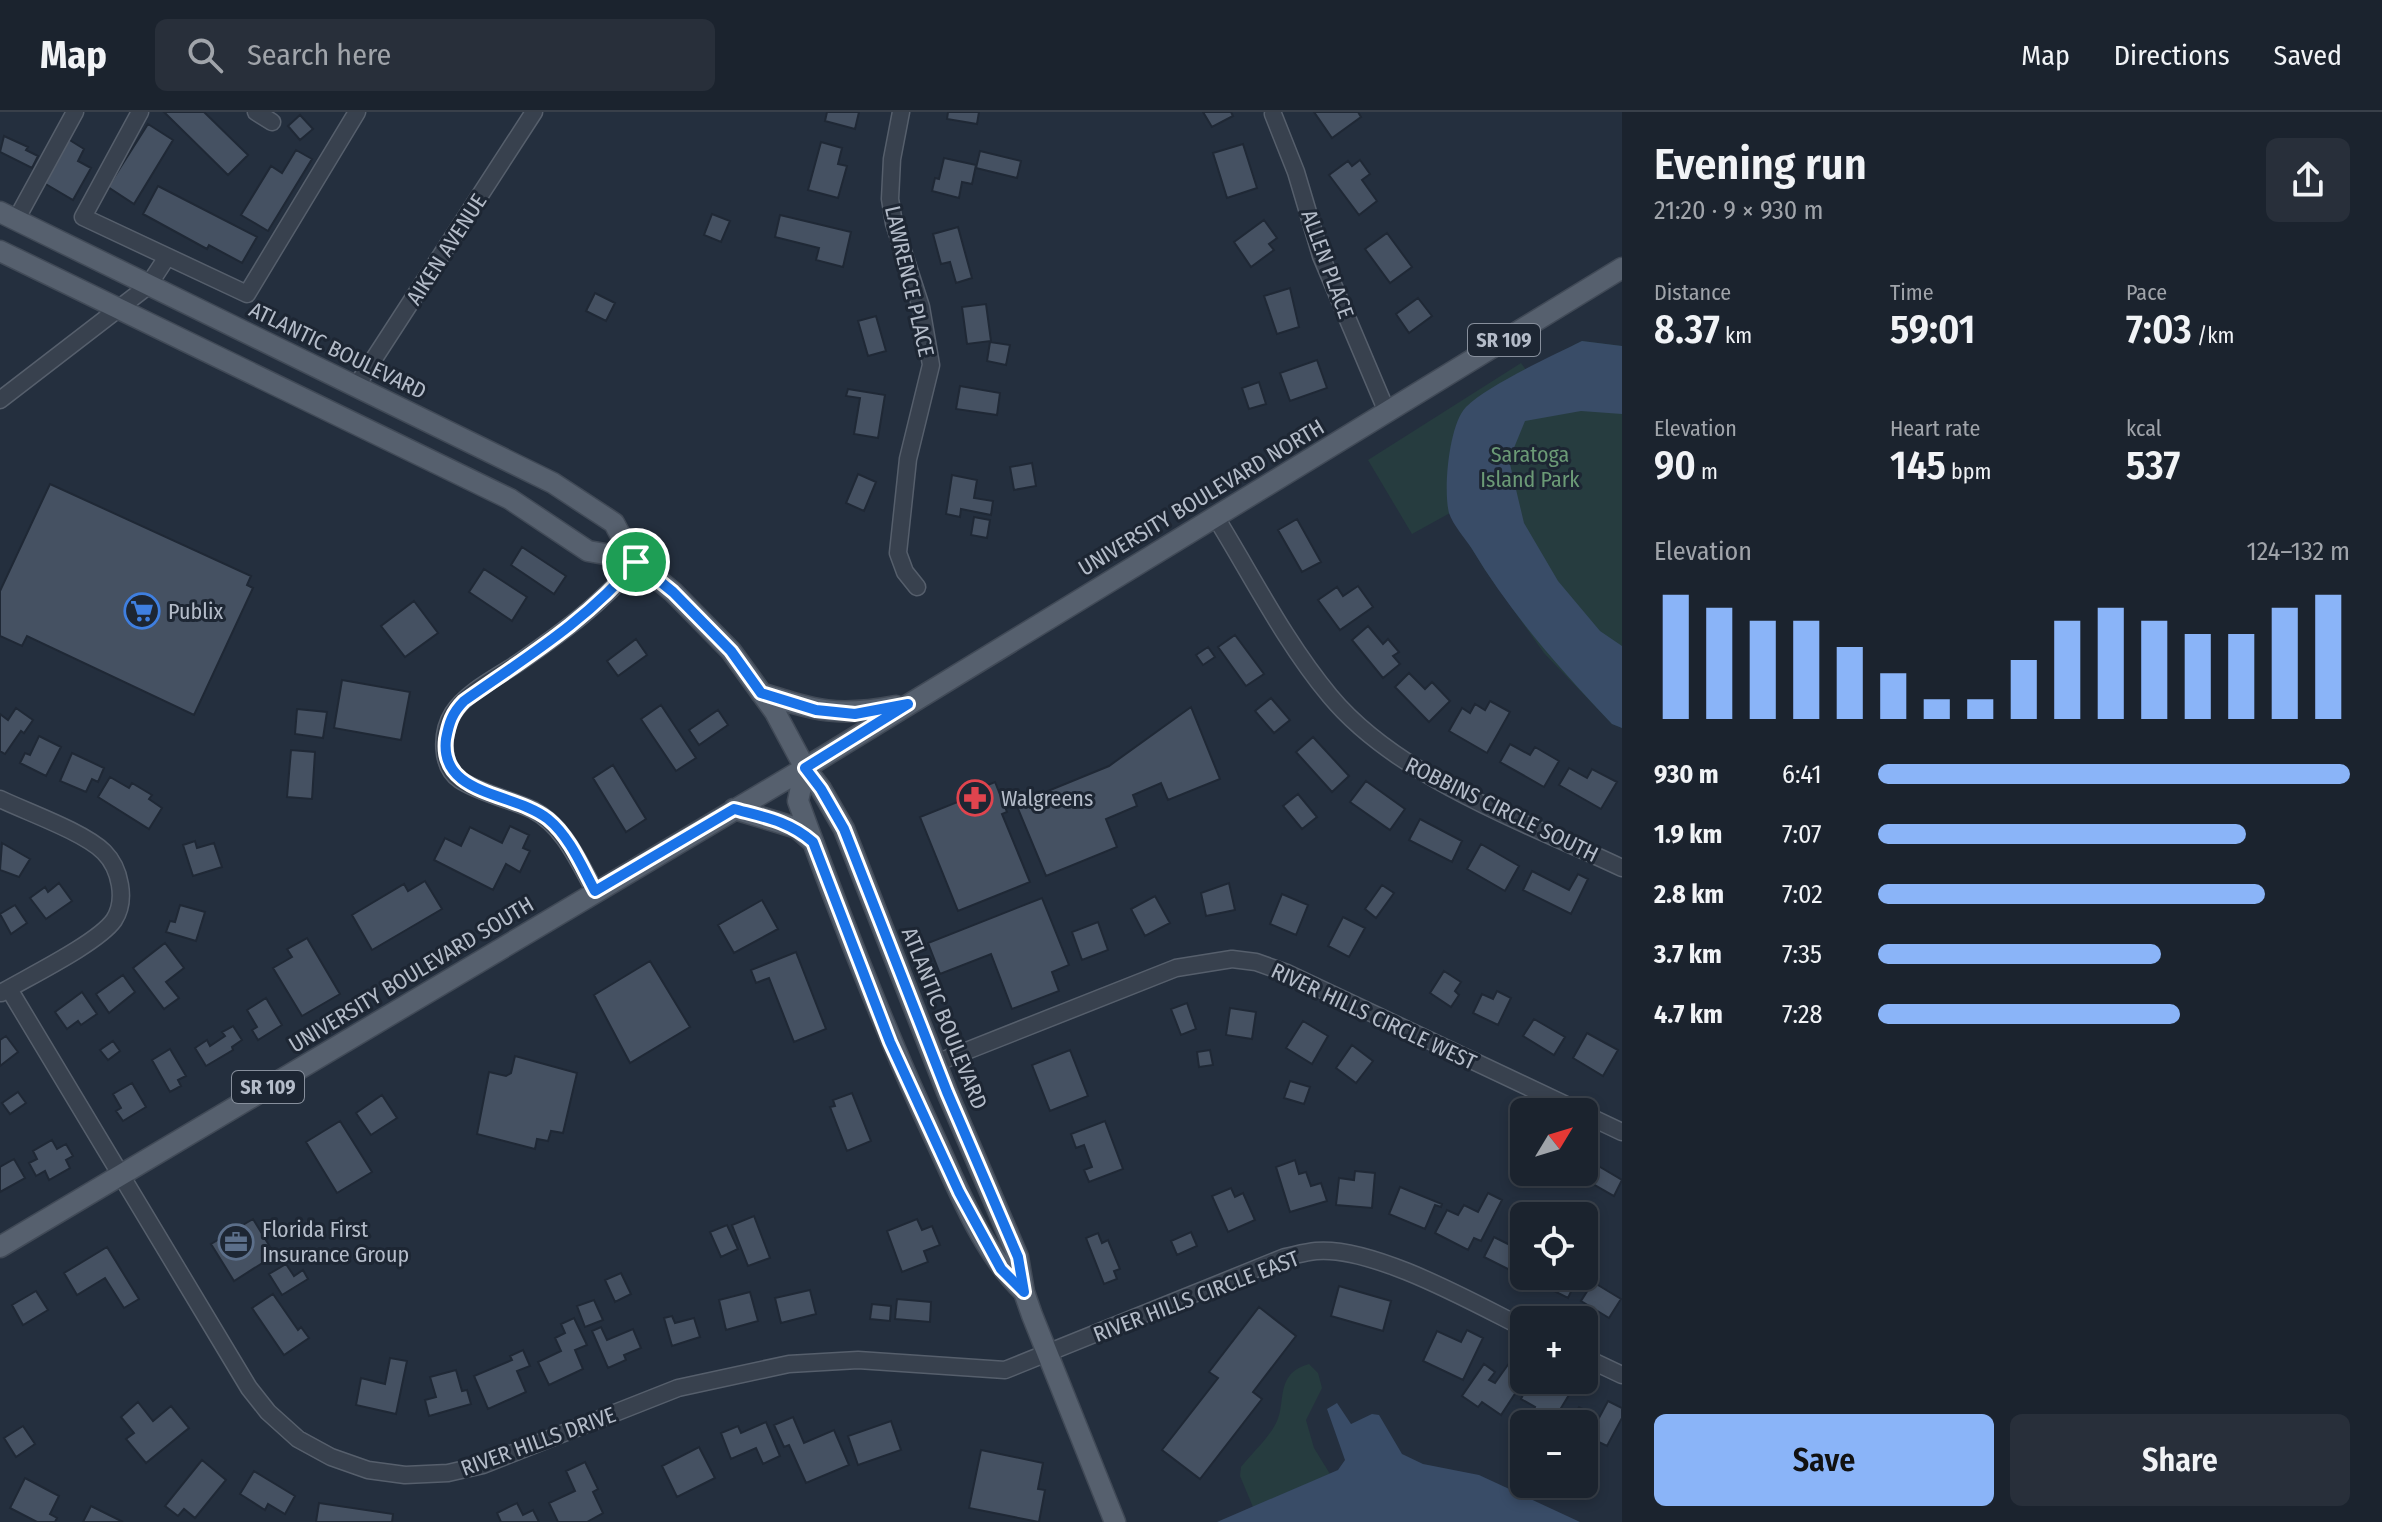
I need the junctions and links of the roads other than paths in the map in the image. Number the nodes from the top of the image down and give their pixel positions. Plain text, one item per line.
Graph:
1 (75, 112) edge
2 (140, 112) edge
3 (256, 112) edge
4 (357, 112) edge
5 (534, 112) edge
6 (901, 112) edge
7 (1273, 114) edge
8 (272, 122) dead end
9 (8, 216) edge
10 (0, 251) edge
11 (167, 257) junction
12 (1622, 268) edge
13 (148, 286) junction
14 (119, 309) junction
15 (357, 385) junction
16 (0, 400) edge
17 (1387, 412) junction
18 (1215, 516) junction
19 (634, 561) junction
20 (917, 587) dead end
21 (761, 693) junction
22 (908, 704) junction
23 (805, 768) junction
24 (0, 799) edge
25 (734, 809) junction
26 (813, 842) junction
27 (1622, 868) edge
28 (595, 891) junction
29 (5, 992) edge
30 (936, 1063) junction
31 (1550, 1098) edge
32 (1598, 1121) edge
33 (1622, 1132) edge
34 (120, 1176) junction
35 (0, 1247) edge
36 (1024, 1292) junction
37 (1510, 1321) edge
38 (1047, 1354) junction
39 (1598, 1364) edge
40 (1622, 1375) edge
41 (1115, 1522) edge

1 - 9 street
2 - 11 street
3 - 8 street
4 - 11 street
5 - 15 street, AIKEN AVENUE
6 - 20 street, LAWRENCE PLACE
7 - 17 street, ALLEN PLACE
9 - 13 main road, ATLANTIC BOULEVARD
10 - 14 main road, ATLANTIC BOULEVARD
11 - 13 street
12 - 17 main road, UNIVERSITY BOULEVARD NORTH / SR 109
13 - 14 street
13 - 15 main road, ATLANTIC BOULEVARD
14 - 16 street
14 - 19 main road, ATLANTIC BOULEVARD
15 - 19 main road, ATLANTIC BOULEVARD
17 - 18 main road, UNIVERSITY BOULEVARD NORTH / SR 109
18 - 22 main road, UNIVERSITY BOULEVARD NORTH / SR 109
18 - 27 street, ROBBINS CIRCLE SOUTH
19 - 21 main road, ATLANTIC BOULEVARD
19 - 28 street
21 - 22 main road
21 - 23 main road, ATLANTIC BOULEVARD
22 - 23 main road, UNIVERSITY BOULEVARD NORTH / SR 109
23 - 25 main road, UNIVERSITY BOULEVARD SOUTH / SR 109
23 - 26 main road, ATLANTIC BOULEVARD
23 - 30 main road, ATLANTIC BOULEVARD
24 - 29 street
25 - 26 main road
25 - 28 main road, UNIVERSITY BOULEVARD SOUTH / SR 109
26 - 36 main road, ATLANTIC BOULEVARD
28 - 34 main road, UNIVERSITY BOULEVARD SOUTH / SR 109
29 - 34 street, RIVER HILLS DRIVE
30 - 31 street, RIVER HILLS CIRCLE WEST
30 - 36 main road, ATLANTIC BOULEVARD
32 - 33 street, RIVER HILLS CIRCLE WEST
34 - 35 main road, UNIVERSITY BOULEVARD SOUTH / SR 109
34 - 38 street, RIVER HILLS DRIVE
36 - 38 main road, ATLANTIC BOULEVARD
37 - 38 street, RIVER HILLS CIRCLE EAST
38 - 41 main road, ATLANTIC BOULEVARD
39 - 40 street

